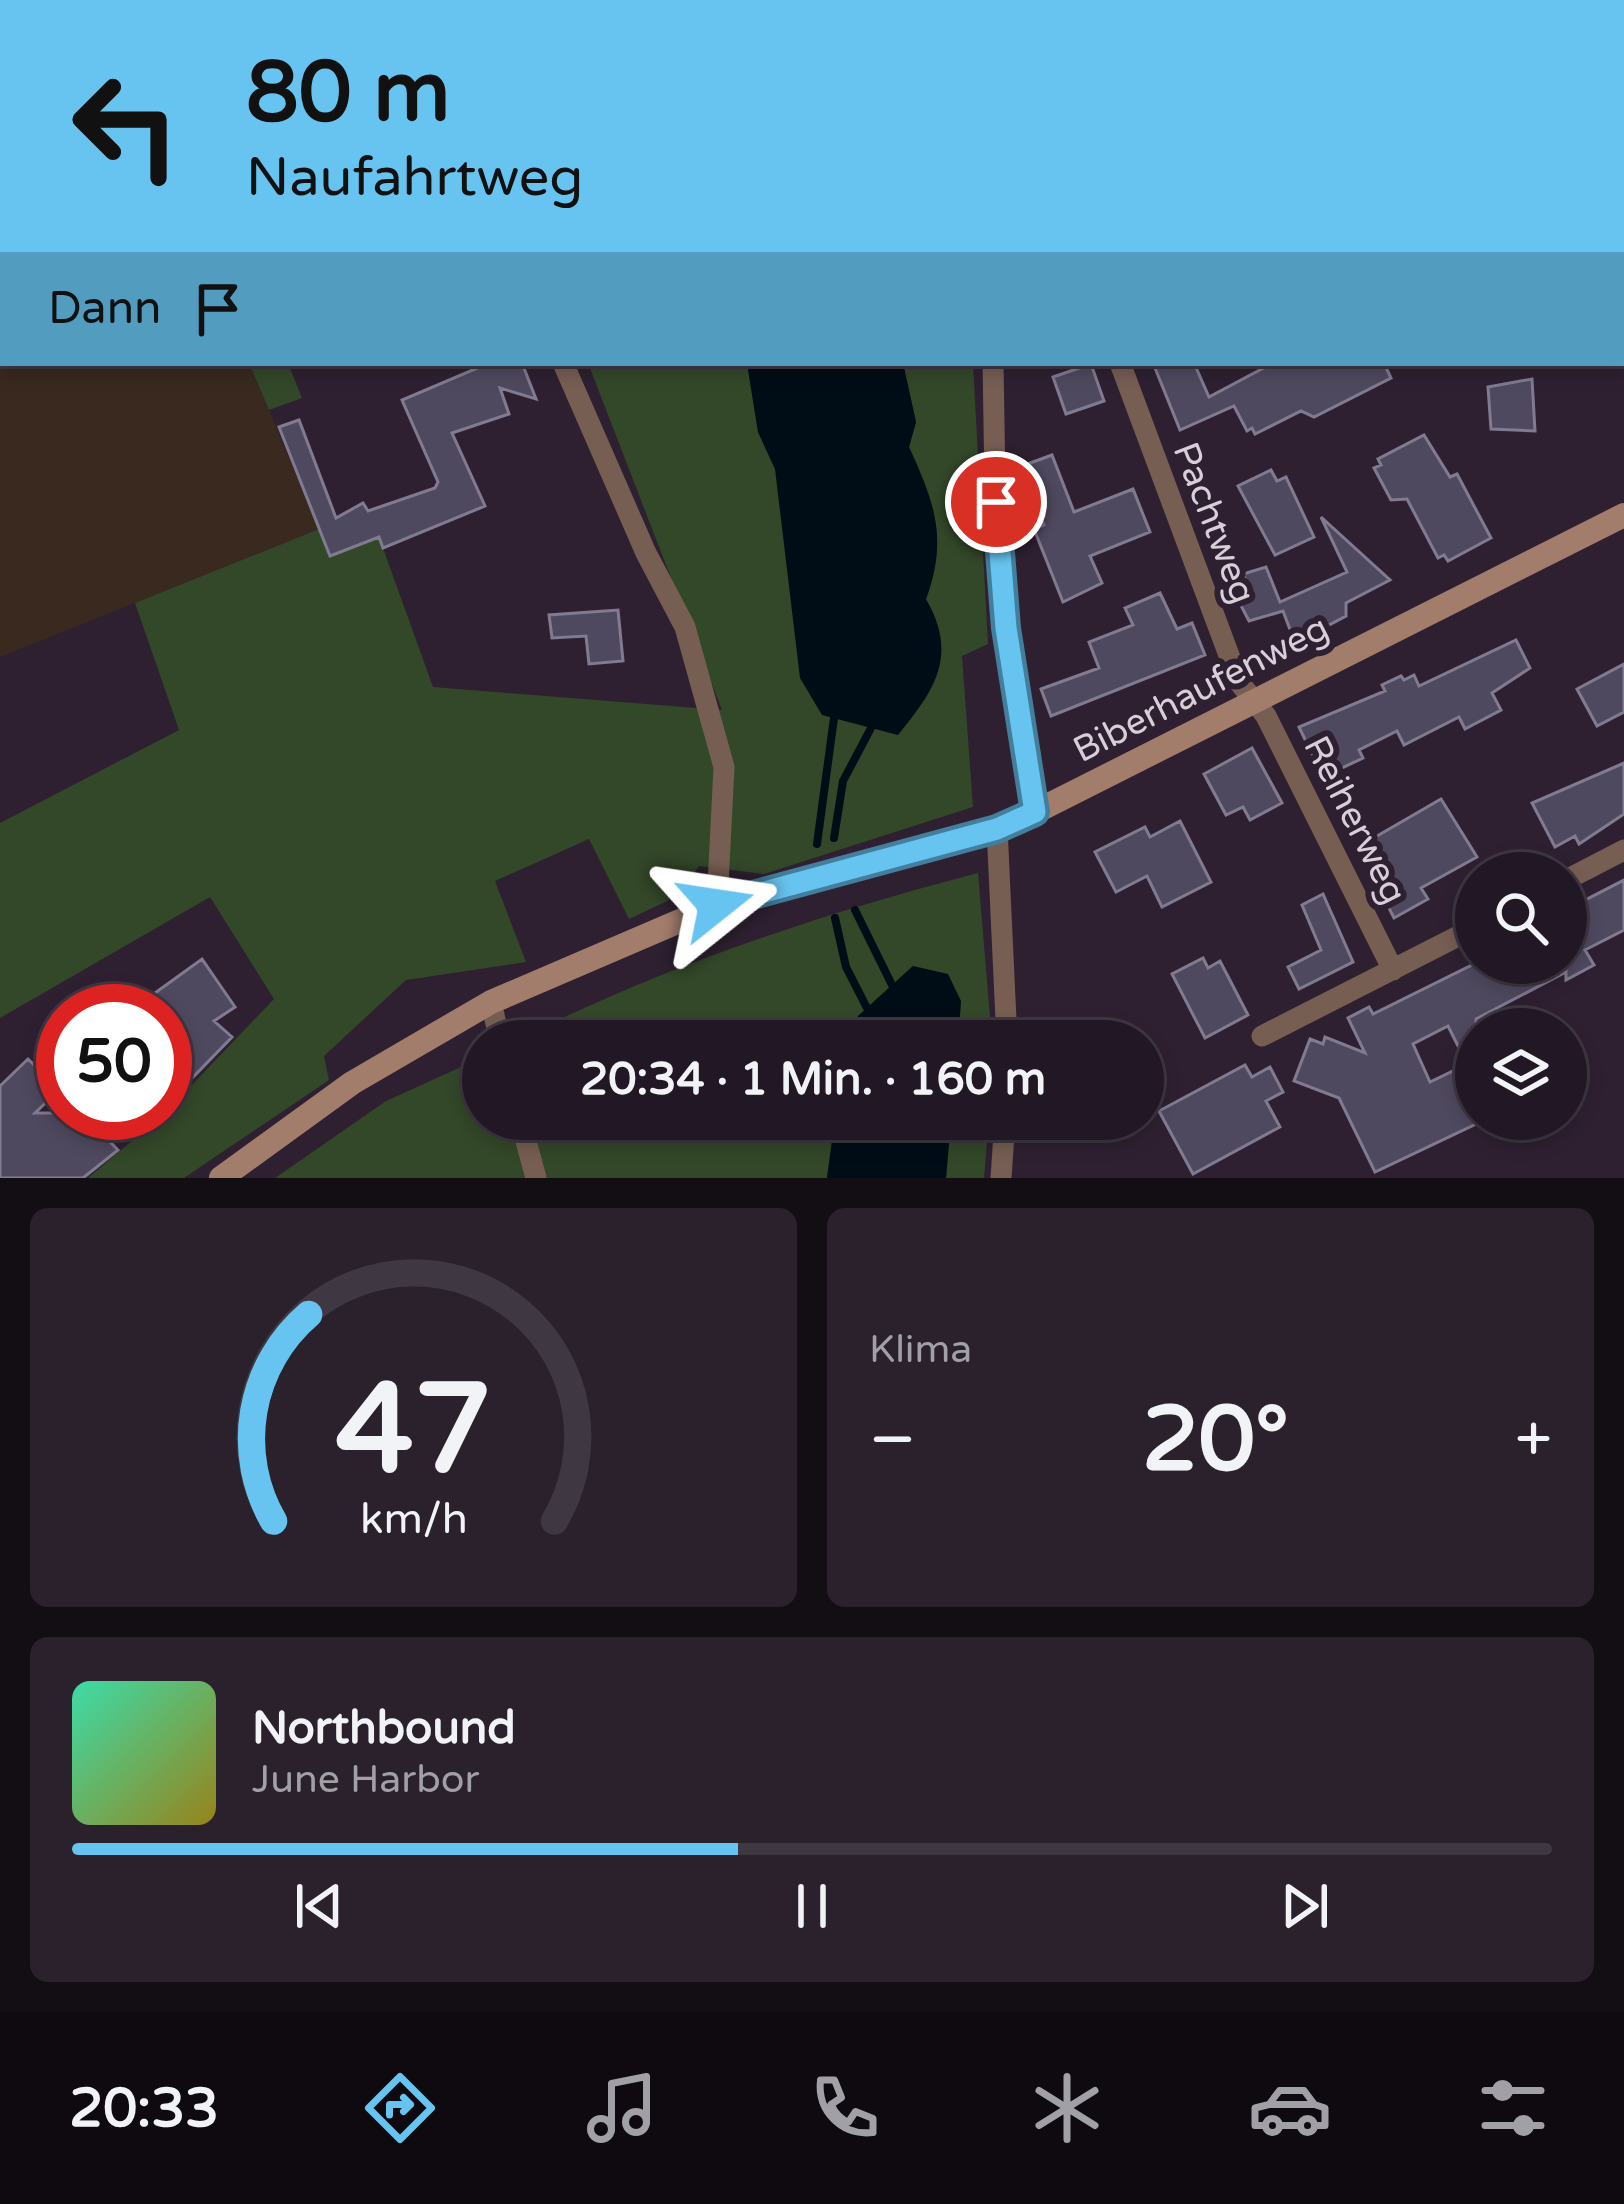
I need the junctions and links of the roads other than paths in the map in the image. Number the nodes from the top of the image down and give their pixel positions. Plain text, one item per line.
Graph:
1 (564, 366) edge
2 (993, 366) edge
3 (1121, 366) edge
4 (1624, 515) edge
5 (1254, 701) junction
6 (1035, 812) junction
7 (997, 829) junction
8 (1624, 850) edge
9 (1587, 869) edge
10 (716, 905) junction
11 (1455, 938) edge
12 (1394, 970) junction
13 (491, 1002) junction
14 (495, 1020) edge
15 (1006, 1020) edge
16 (1262, 1036) dead end
17 (526, 1140) edge
18 (1004, 1140) edge
19 (221, 1178) edge
20 (536, 1178) edge
21 (1001, 1178) edge

1 - 10 street
2 - 6 street
3 - 5 street, Pachtweg
4 - 5 main road, Biberhaufenweg
5 - 6 main road, Biberhaufenweg
5 - 12 street, Reiherweg
6 - 7 main road, Biberhaufenweg
7 - 10 main road, Biberhaufenweg
7 - 15 street
8 - 9 street
10 - 13 main road, Biberhaufenweg
11 - 12 street
12 - 16 street
13 - 14 street
13 - 19 main road, Biberhaufenweg
17 - 20 street
18 - 21 street

